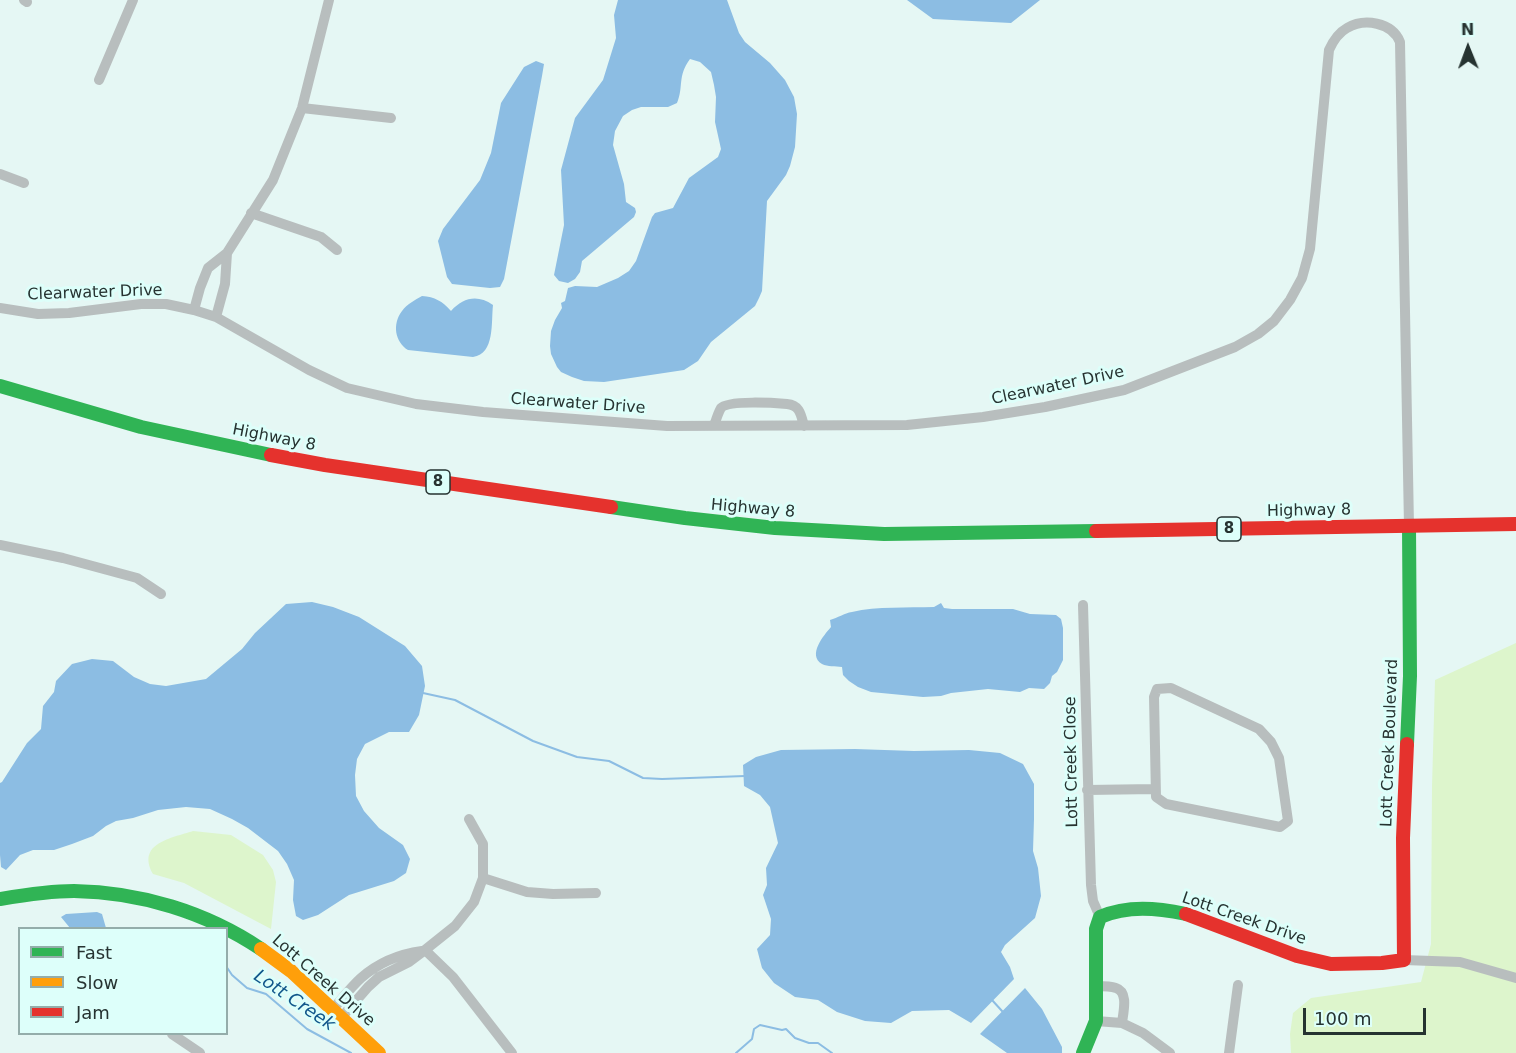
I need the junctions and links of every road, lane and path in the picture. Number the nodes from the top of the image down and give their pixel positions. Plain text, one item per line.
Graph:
1 (133, 0) edge
2 (329, 0) edge
3 (99, 80) dead end
4 (302, 108) junction
5 (391, 118) dead end
6 (0, 174) edge
7 (24, 183) dead end
8 (251, 213) junction
9 (337, 250) dead end
10 (227, 253) junction
11 (0, 308) edge
12 (194, 310) junction
13 (216, 317) junction
14 (0, 386) edge
15 (714, 426) junction
16 (804, 426) junction
17 (1516, 524) edge
18 (1409, 526) junction
19 (0, 545) edge
20 (161, 594) dead end
21 (1083, 605) dead end
22 (1155, 789) junction
23 (1087, 790) junction
24 (469, 819) dead end
25 (483, 878) junction
26 (596, 893) dead end
27 (0, 899) edge
28 (1100, 917) junction
29 (227, 927) edge
30 (228, 927) edge
31 (425, 950) junction
32 (1404, 960) junction
33 (1516, 978) edge
34 (1238, 985) dead end
35 (1097, 986) junction
36 (337, 1014) junction
37 (1096, 1021) junction
38 (1122, 1023) junction
39 (173, 1035) edge
40 (200, 1053) edge
41 (379, 1053) edge
42 (512, 1053) edge
43 (1083, 1053) edge
44 (1170, 1053) edge
45 (1229, 1053) edge

1 - 3 street
2 - 4 street
4 - 5 street
4 - 8 street
6 - 7 street
8 - 9 street
8 - 10 street
10 - 12 street
10 - 13 street
11 - 12 street, Clearwater Drive
12 - 13 street, Clearwater Drive
13 - 15 street, Clearwater Drive
14 - 18 main road, Highway 8 / 8
15 - 16 street, Clearwater Drive
15 - 16 street
16 - 18 street, Clearwater Drive
17 - 18 main road, Highway 8 / 8
18 - 32 main road, Lott Creek Boulevard
19 - 20 street
21 - 23 street, Lott Creek Close
22 - 22 street
22 - 23 street
23 - 28 street, Lott Creek Close
24 - 25 street
25 - 26 street
25 - 31 street
27 - 29 main road, Lott Creek Drive
28 - 32 main road, Lott Creek Drive
28 - 35 main road
30 - 36 main road, Lott Creek Drive
31 - 36 street
31 - 42 street
32 - 33 street, Lott Creek Drive
34 - 45 street
35 - 37 main road
35 - 38 street
36 - 41 main road, Lott Creek Drive
37 - 38 street
37 - 43 main road
38 - 44 street
39 - 40 street

